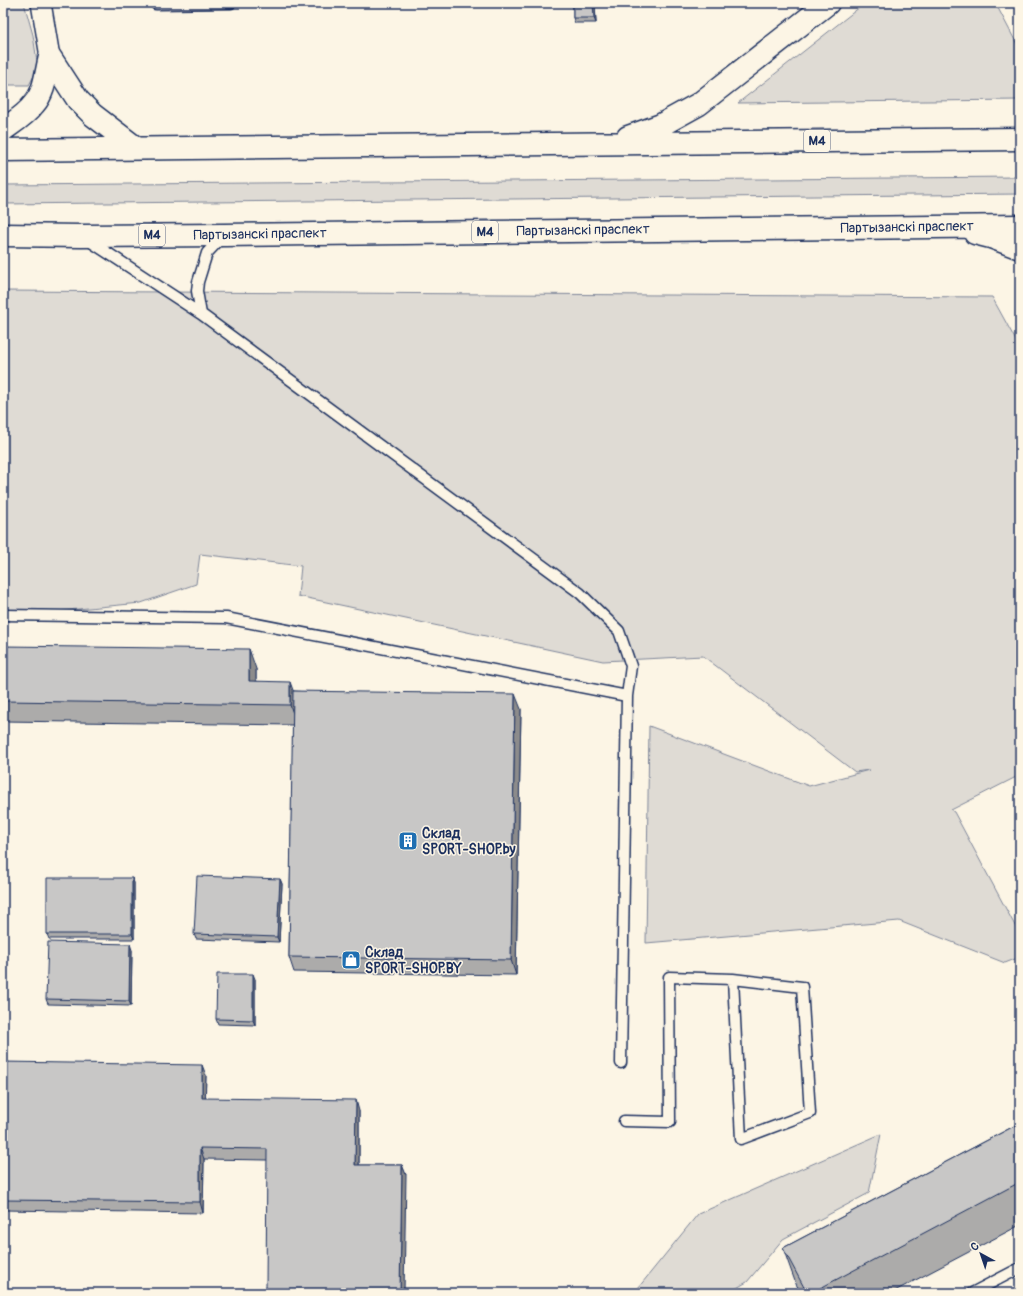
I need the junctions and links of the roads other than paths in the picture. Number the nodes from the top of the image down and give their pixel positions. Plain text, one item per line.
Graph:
1 (41, 3) edge
2 (231, 3) edge
3 (828, 3) edge
4 (156, 4) dead end
5 (50, 57) junction
6 (3, 130) edge
7 (1020, 139) edge
8 (613, 143) junction
9 (136, 148) junction
10 (3, 150) edge
11 (1020, 226) edge
12 (949, 227) junction
13 (3, 234) edge
14 (224, 235) junction
15 (81, 236) junction
16 (1020, 248) edge
17 (201, 314) junction
18 (3, 615) edge
19 (627, 696) junction
20 (733, 979) junction
21 (621, 1062) dead end
22 (624, 1121) dead end
23 (1020, 1268) edge
24 (972, 1293) edge

1 - 5 street
2 - 4 lane
3 - 8 highway
5 - 6 highway
5 - 9 highway
7 - 8 highway, М4
8 - 9 highway, М4
9 - 10 highway, М4
11 - 12 highway, Партызанскі праспект / М4
12 - 14 highway, Партызанскі праспект / М4
12 - 16 highway
13 - 15 highway, Партызанскі праспект / М4
14 - 15 highway, Партызанскі праспект / М4
14 - 17 lane
15 - 17 lane
17 - 19 lane
18 - 19 lane
19 - 21 lane
20 - 20 lane
20 - 22 lane
23 - 24 lane

